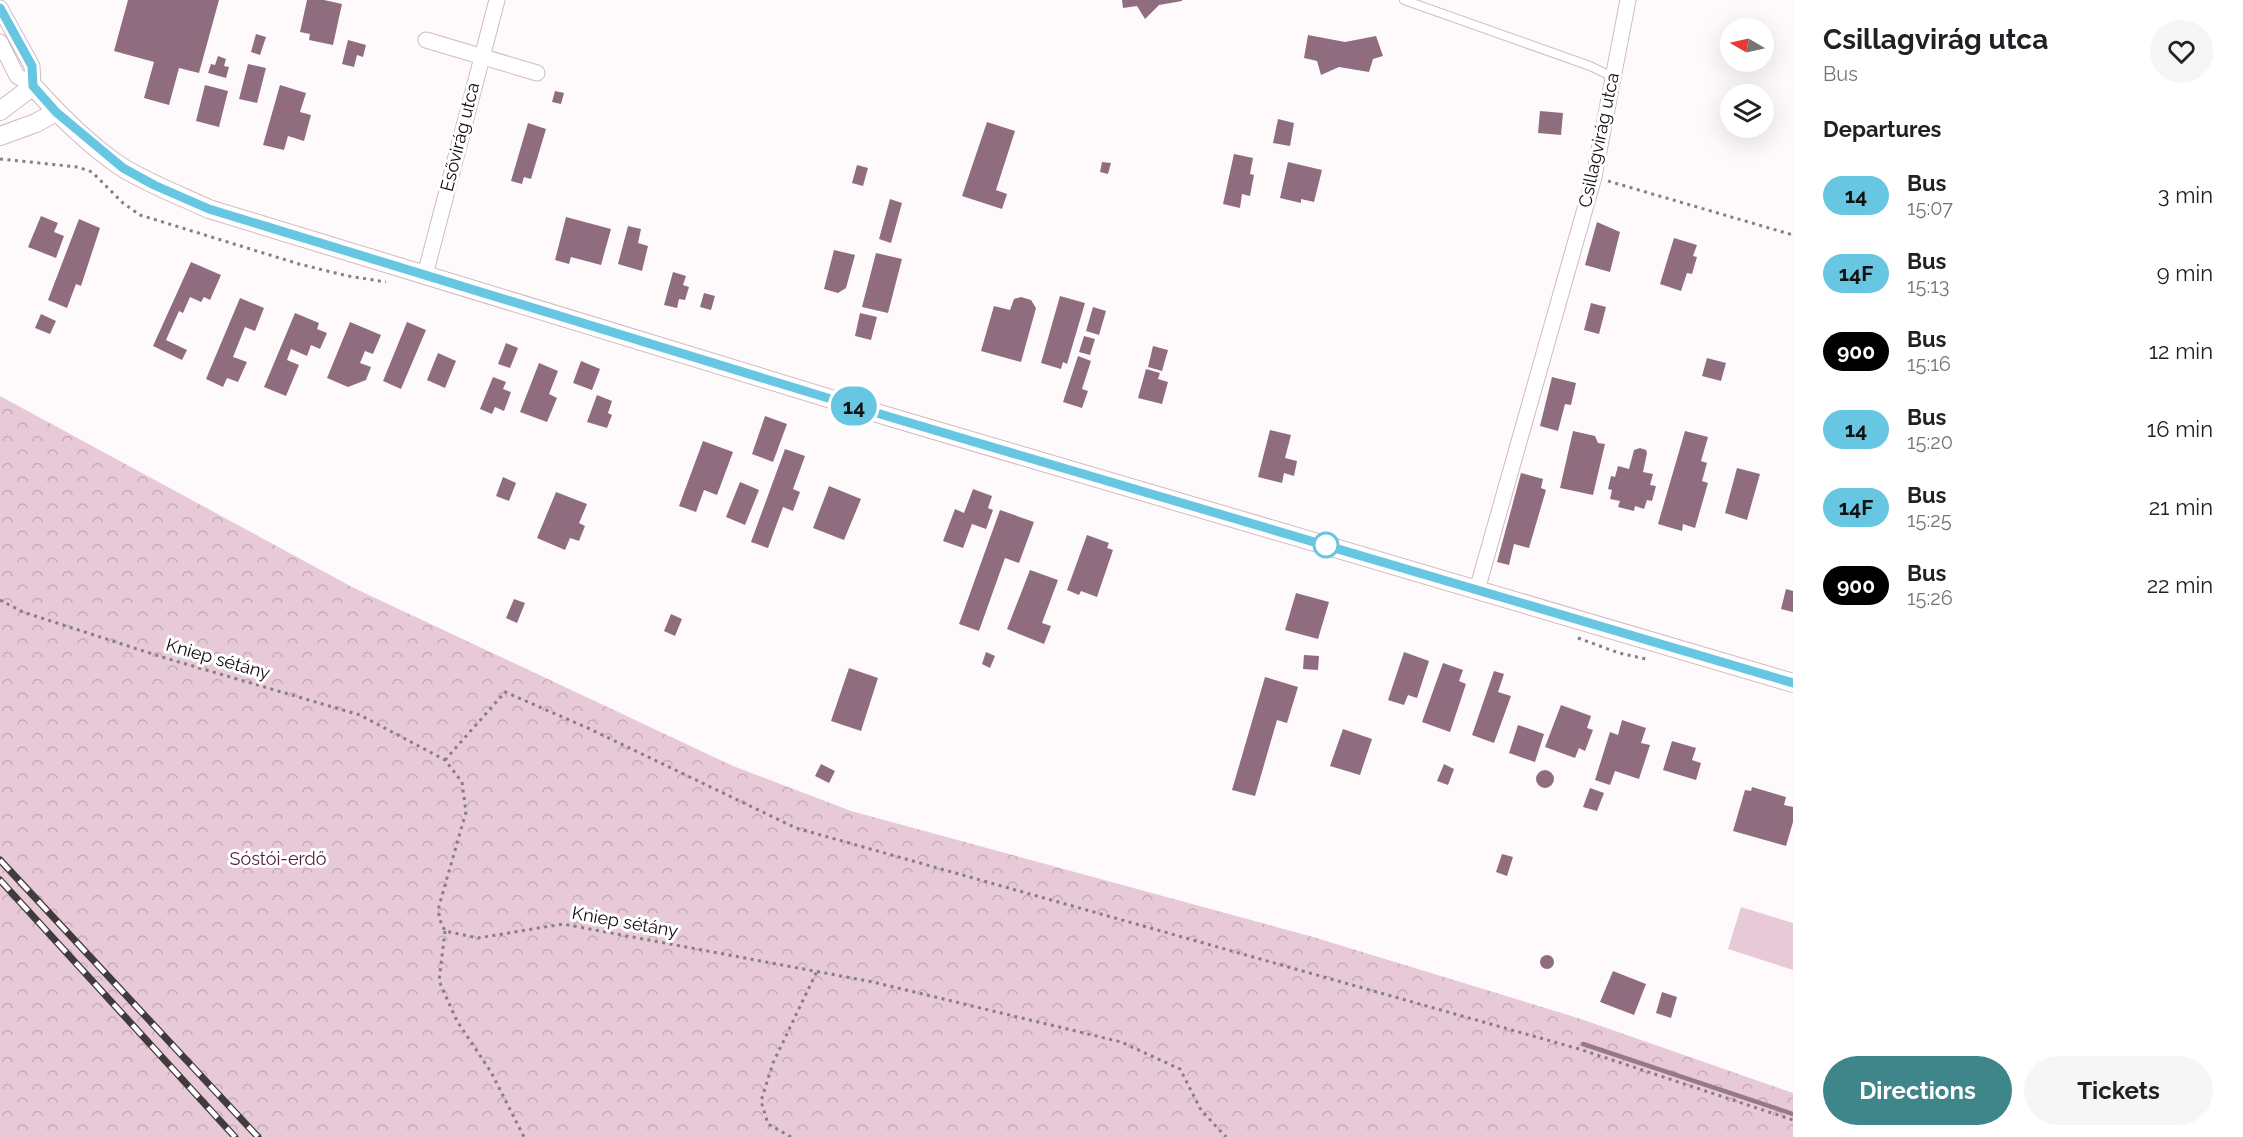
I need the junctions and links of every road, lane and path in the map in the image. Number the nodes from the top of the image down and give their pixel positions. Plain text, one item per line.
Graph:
1 (497, 0) edge
2 (1404, 0) edge
3 (1629, 0) edge
4 (0, 8) edge
5 (426, 40) dead end
6 (0, 42) edge
7 (481, 56) junction
8 (537, 73) dead end
9 (1613, 77) junction
10 (33, 86) junction
11 (0, 111) edge
12 (56, 112) junction
13 (0, 136) edge
14 (0, 159) edge
15 (11, 160) dead end
16 (1594, 177) junction
17 (1793, 235) edge
18 (425, 275) junction
19 (1477, 590) junction
20 (0, 600) edge
21 (1793, 683) edge
22 (445, 760) junction
23 (445, 931) junction
24 (817, 971) junction
25 (1793, 1120) edge
26 (524, 1137) edge
27 (790, 1137) edge
28 (1226, 1137) edge

1 - 7 street, Esővirág utca
2 - 9 lane
3 - 9 street, Csillagvirág utca
4 - 10 street
5 - 7 street
6 - 10 street
7 - 8 street
7 - 18 street, Esővirág utca
9 - 16 street, Csillagvirág utca
10 - 11 street
10 - 12 street
12 - 13 street
12 - 18 street
14 - 15 path
16 - 17 path
16 - 19 street, Csillagvirág utca
18 - 19 street
19 - 21 street
20 - 22 path, Kniep sétány
22 - 23 path, Kniep sétány
22 - 25 path
23 - 24 path, Kniep sétány
23 - 26 path
24 - 27 path
24 - 28 path, Kniep sétány

